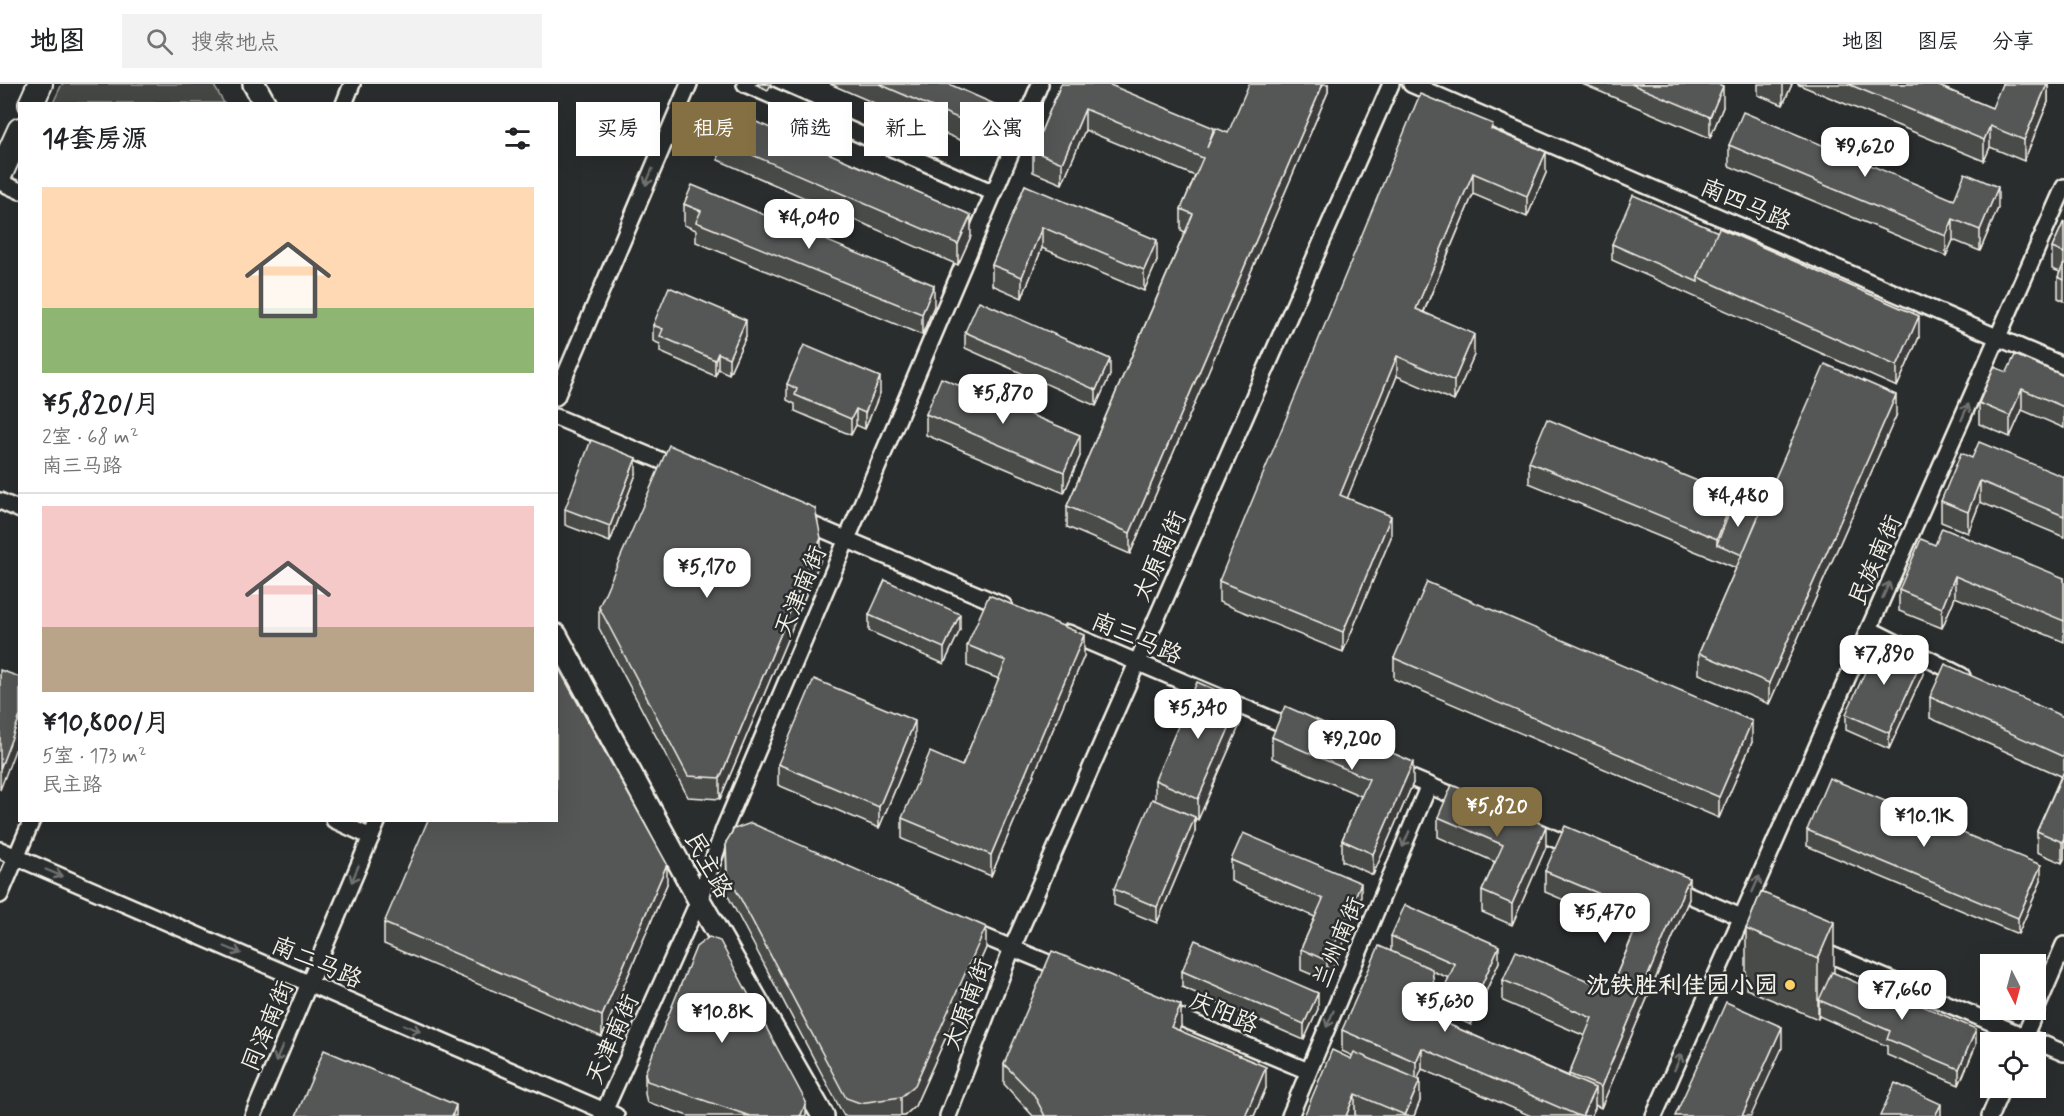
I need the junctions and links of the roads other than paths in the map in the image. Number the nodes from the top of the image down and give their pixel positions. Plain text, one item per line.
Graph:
1 (40, 84) edge
2 (254, 84) edge
3 (352, 84) edge
4 (688, 84) edge
5 (745, 84) edge
6 (1040, 84) edge
7 (1391, 84) edge
8 (1411, 84) edge
9 (32, 102) edge
10 (264, 102) edge
11 (345, 102) edge
12 (18, 134) edge
13 (0, 174) edge
14 (0, 182) edge
15 (2064, 186) edge
16 (18, 189) edge
17 (994, 193) junction
18 (1998, 337) junction
19 (2064, 366) edge
20 (558, 392) edge
21 (558, 418) edge
22 (696, 476) edge
23 (0, 501) edge
24 (18, 509) edge
25 (793, 517) edge
26 (847, 539) junction
27 (1019, 612) edge
28 (1051, 626) edge
29 (1869, 629) junction
30 (558, 639) edge
31 (1137, 662) junction
32 (1972, 680) edge
33 (1310, 735) edge
34 (1385, 767) edge
35 (1428, 785) junction
36 (1482, 808) edge
37 (31, 822) edge
38 (338, 822) edge
39 (377, 822) edge
40 (1515, 822) edge
41 (371, 837) junction
42 (0, 850) edge
43 (1590, 854) edge
44 (16, 857) junction
45 (1655, 881) edge
46 (0, 895) edge
47 (699, 900) junction
48 (1742, 917) junction
49 (959, 926) edge
50 (1785, 936) edge
51 (1807, 945) edge
52 (2064, 945) edge
53 (1012, 948) junction
54 (1078, 976) edge
55 (309, 983) junction
56 (1144, 1003) edge
57 (2005, 1032) edge
58 (2026, 1032) edge
59 (2046, 1047) edge
60 (2064, 1053) edge
61 (1308, 1071) junction
62 (1998, 1098) edge
63 (607, 1114) edge
64 (253, 1116) edge
65 (823, 1116) edge
66 (948, 1116) edge
67 (1290, 1116) edge
68 (1654, 1116) edge
69 (1990, 1116) edge

1 - 9 main road
2 - 10 street
3 - 11 street
4 -> 20 street
5 - 17 street
6 - 17 street, 天津南街
7 - 31 street, 太原南街
8 - 18 street, 南四马路
12 - 13 main road
14 - 16 street
15 - 18 street, 民族南街
17 - 26 street, 天津南街
18 - 19 street, 南四马路
29 -> 18 street, 民族南街
21 - 22 street
23 - 24 street
25 - 26 street
26 - 27 street
26 - 47 street, 天津南街
28 - 31 street, 南三马路
29 - 32 street
48 -> 29 street, 民族南街
30 - 47 street, 民主路
31 - 33 street, 南三马路
31 - 53 street, 太原南街
34 - 35 street
35 - 36 street
35 -> 61 street, 兰州南街
37 - 44 street
38 - 41 street
39 - 41 street, 同泽南街
40 - 43 street
41 -> 55 street, 同泽南街
42 - 44 street, 南二马路
44 - 46 street
44 -> 55 street, 南二马路
45 - 48 street
47 - 63 street, 天津南街
47 - 65 street, 民主路
48 - 50 street
68 -> 48 street, 民族南街
49 - 53 street
51 - 57 street
52 - 58 street
53 - 54 street
53 - 66 street, 太原南街
55 -> 63 street, 南二马路
55 -> 64 street, 同泽南街
56 - 61 street, 庆阳路
59 - 60 street
61 - 67 street, 兰州南街
62 - 69 street

